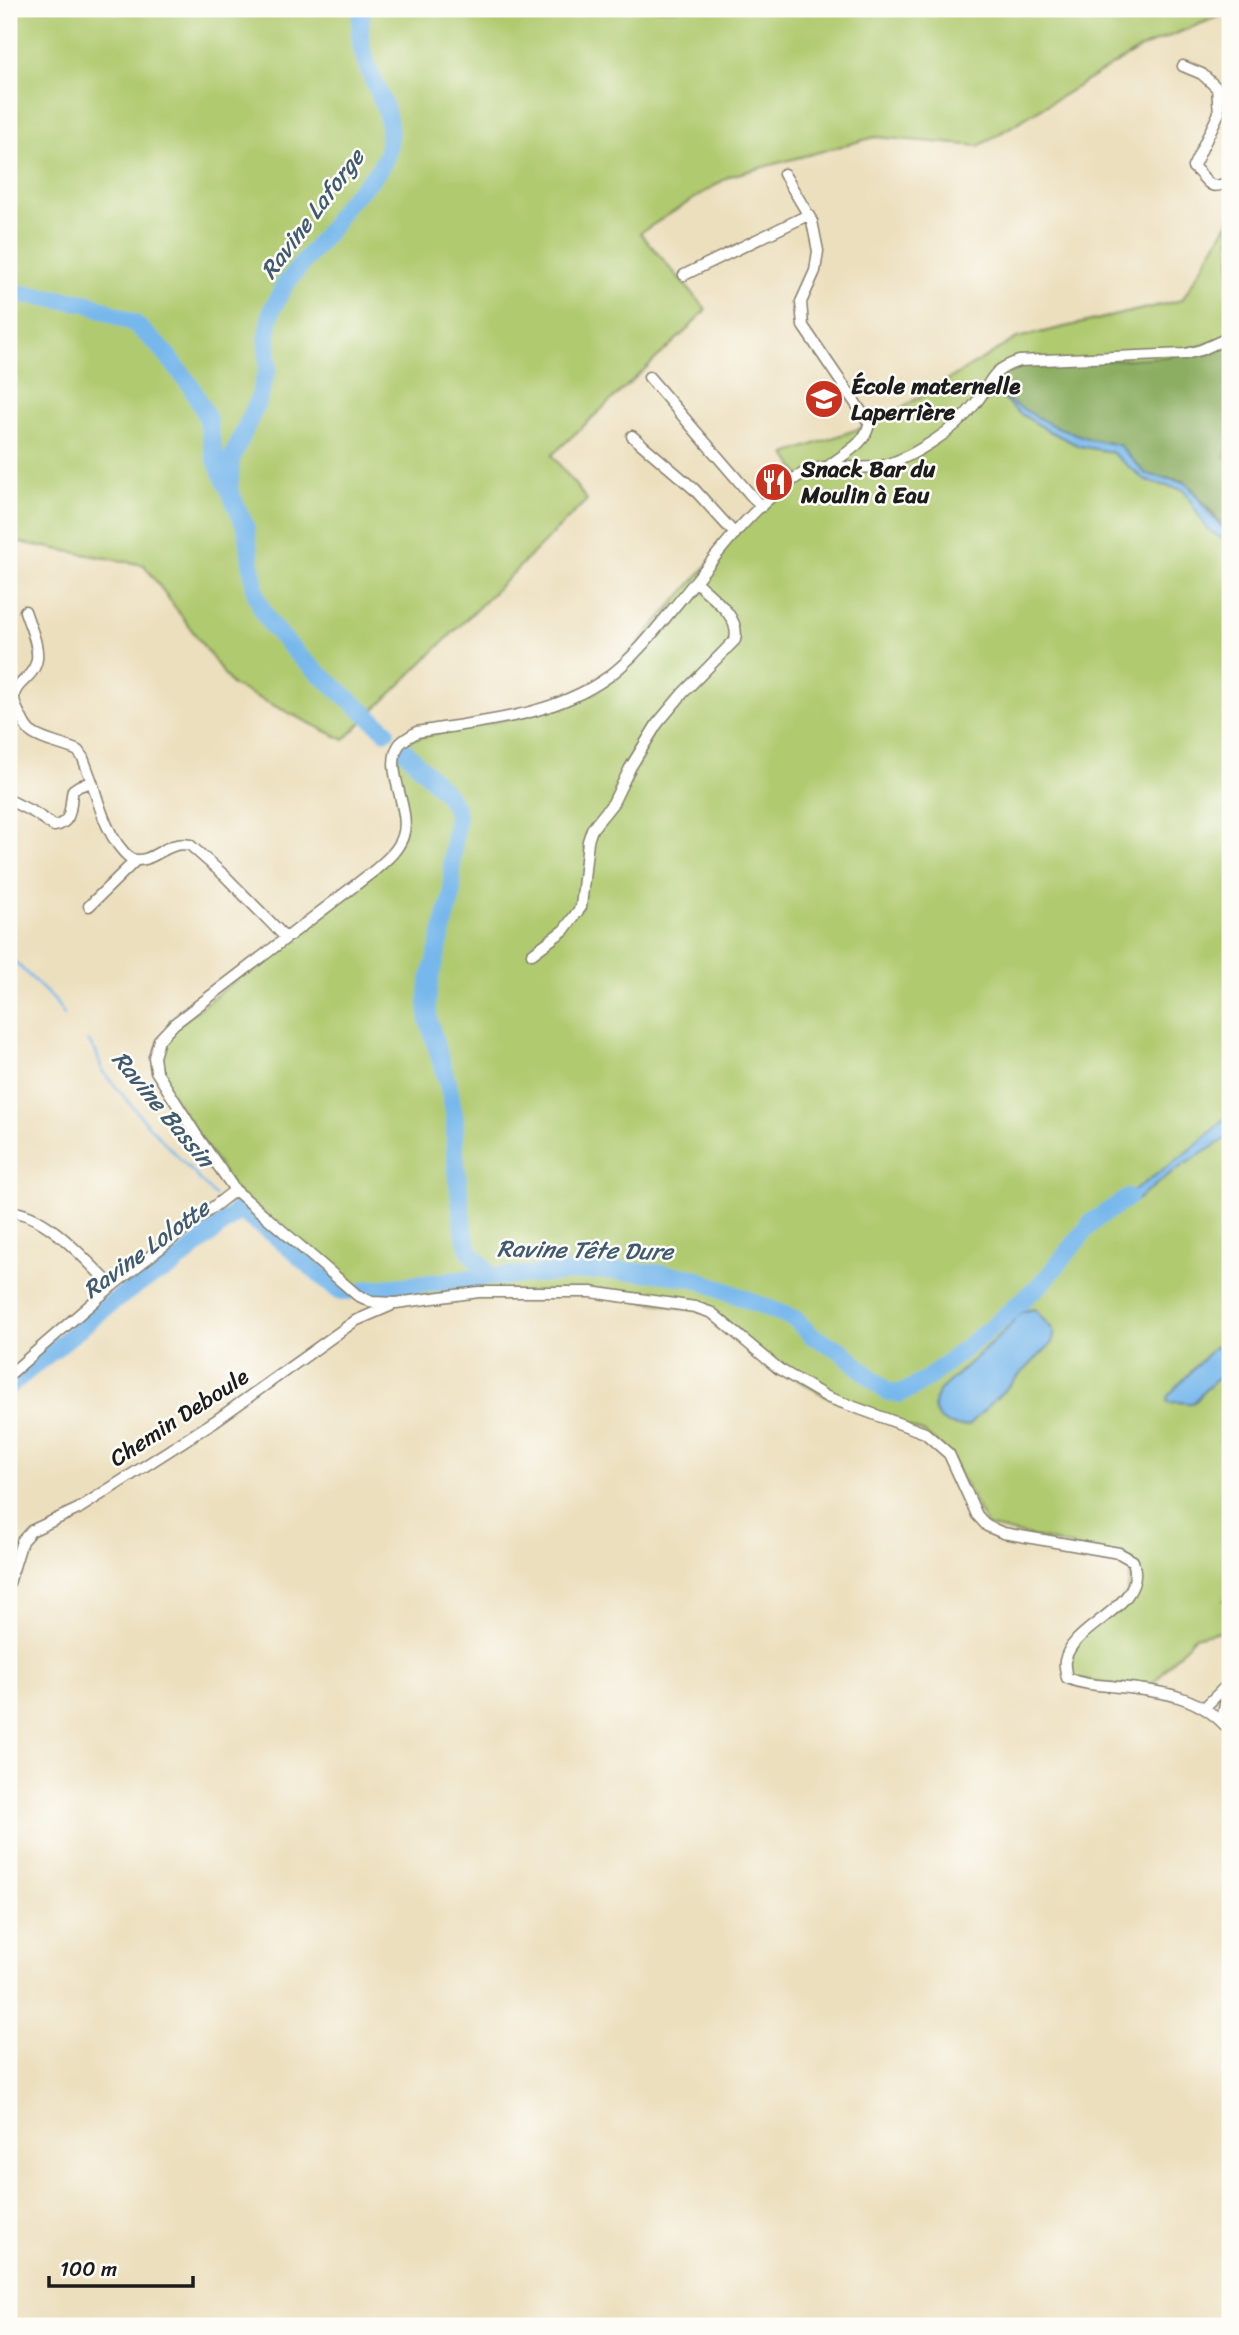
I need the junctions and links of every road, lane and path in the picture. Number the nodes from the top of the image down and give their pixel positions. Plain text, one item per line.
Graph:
1 (1183, 66) dead end
2 (784, 174) dead end
3 (1230, 181) edge
4 (810, 218) junction
5 (684, 275) dead end
6 (1230, 337) edge
7 (649, 377) dead end
8 (632, 436) dead end
9 (830, 465) junction
10 (761, 507) junction
11 (735, 534) junction
12 (696, 582) junction
13 (25, 611) dead end
14 (92, 782) junction
15 (9, 800) edge
16 (136, 860) junction
17 (89, 906) dead end
18 (286, 938) junction
19 (532, 954) dead end
20 (235, 1190) junction
21 (9, 1212) edge
22 (112, 1286) junction
23 (396, 1303) junction
24 (9, 1375) edge
25 (9, 1583) edge
26 (1229, 1683) edge
27 (1204, 1708) junction
28 (1222, 1721) junction
29 (1230, 1731) edge

1 - 3 street
2 - 4 street
4 - 5 street
4 - 9 street
6 - 9 street
7 - 10 street
8 - 11 street
9 - 10 street
10 - 11 street
11 - 12 street
12 - 18 street
12 - 19 street
13 - 14 street
14 - 15 street
14 - 16 street
16 - 17 street
16 - 18 street
18 - 20 street
20 - 22 street
20 - 23 street
21 - 22 street
22 - 24 street
23 - 25 street, Chemin Deboule
23 - 27 street
26 - 27 street
26 - 28 street
27 - 28 street
28 - 29 street

